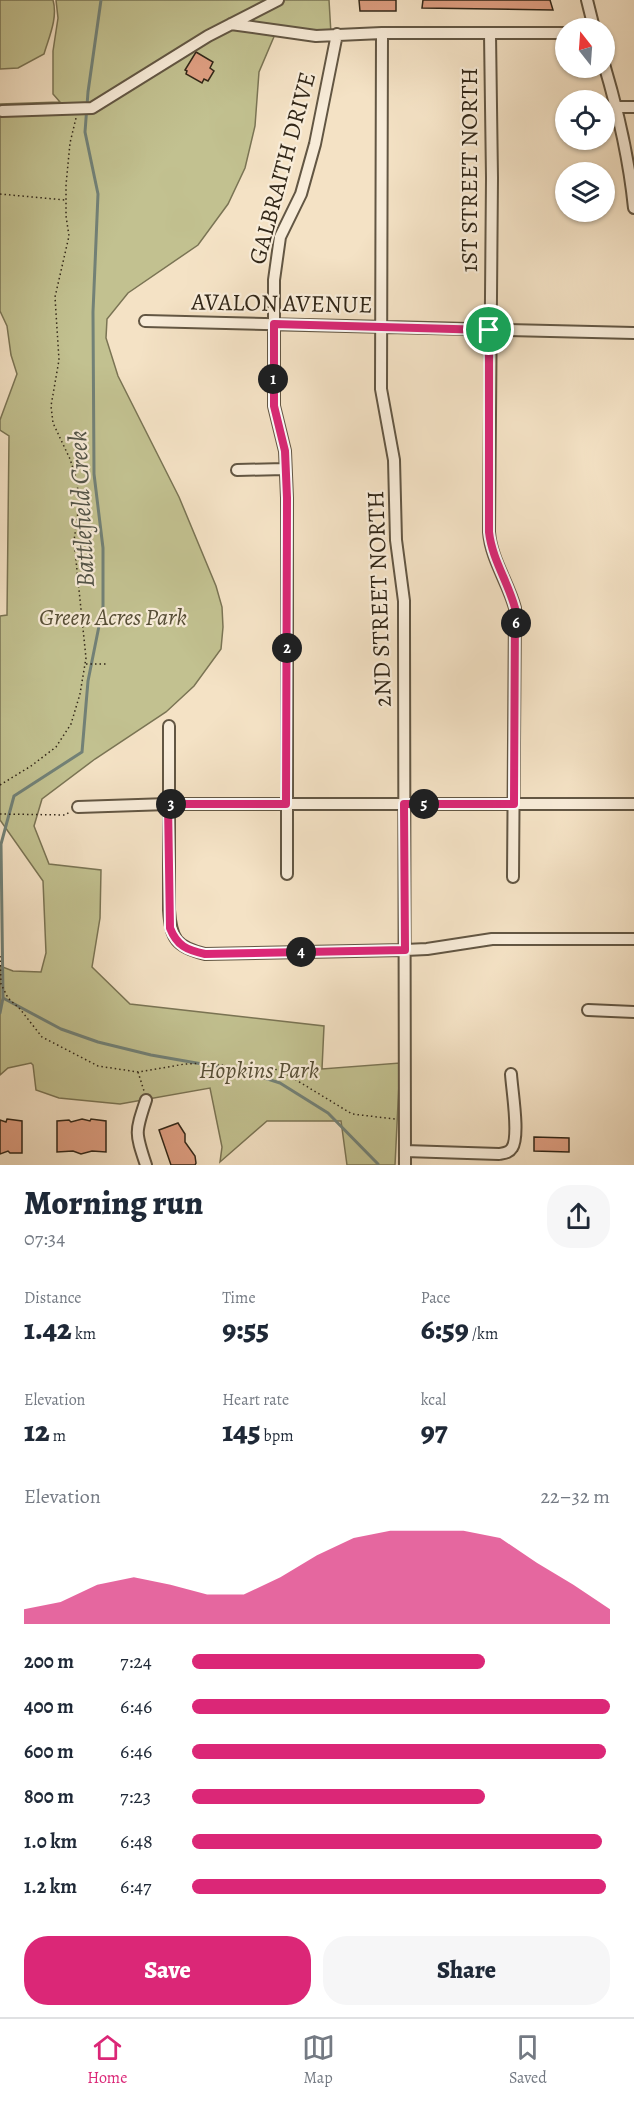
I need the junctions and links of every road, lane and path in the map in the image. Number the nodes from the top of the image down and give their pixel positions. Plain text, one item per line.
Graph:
1 (278, 0) edge
2 (587, 0) edge
3 (592, 18) edge
4 (226, 26) junction
5 (382, 33) junction
6 (555, 33) edge
7 (337, 34) junction
8 (490, 34) junction
9 (608, 78) edge
10 (617, 107) junction
11 (634, 107) edge
12 (84, 108) junction
13 (2, 111) dead end
14 (0, 194) edge
15 (66, 200) junction
16 (634, 208) edge
17 (146, 321) dead end
18 (274, 324) junction
19 (382, 326) junction
20 (489, 330) junction
21 (634, 333) edge
22 (285, 469) junction
23 (237, 470) dead end
24 (85, 664) junction
25 (107, 664) dead end
26 (169, 726) dead end
27 (0, 785) edge
28 (168, 804) junction
29 (286, 804) junction
30 (404, 804) junction
31 (514, 804) junction
32 (634, 804) edge
33 (78, 807) joint
34 (0, 814) edge
35 (287, 874) dead end
36 (513, 877) dead end
37 (634, 939) edge
38 (405, 950) junction
39 (0, 956) edge
40 (588, 1010) dead end
41 (634, 1012) edge
42 (138, 1072) junction
43 (511, 1074) dead end
44 (146, 1100) joint
45 (406, 1119) junction
46 (405, 1151) junction
47 (146, 1165) edge
48 (405, 1165) edge

1 - 4 street
2 - 3 street
4 - 7 street
4 - 12 street
5 - 7 street
5 - 8 street
5 - 19 street, 2ND STREET NORTH
6 - 8 street
7 - 18 street, GALBRAITH DRIVE
8 - 20 street, 1ST STREET NORTH
9 - 10 street
10 - 11 street
10 - 16 street
12 - 13 street
12 - 15 path
14 - 15 path
15 - 24 path
17 - 18 street, AVALON AVENUE
18 - 19 street, AVALON AVENUE
18 - 22 street, GALBRAITH DRIVE
19 - 20 street, AVALON AVENUE
19 - 30 street, 2ND STREET NORTH
20 - 21 street, AVALON AVENUE
20 - 31 street, 1ST STREET NORTH
22 - 23 street
22 - 29 street, GALBRAITH DRIVE
24 - 25 path
24 - 27 path
26 - 28 street
28 - 29 street
28 - 33 street
28 - 38 street
29 - 30 street
29 - 35 street, GALBRAITH DRIVE
30 - 31 street
30 - 38 street, 2ND STREET NORTH
31 - 32 street
31 - 36 street, 1ST STREET NORTH
33 - 34 path
37 - 38 street
38 - 45 street, 2ND STREET NORTH
39 - 42 path
40 - 41 street
42 - 44 path
42 - 45 path
43 - 46 street
44 - 47 street
45 - 46 street, 2ND STREET NORTH
46 - 48 street, 2ND STREET NORTH

